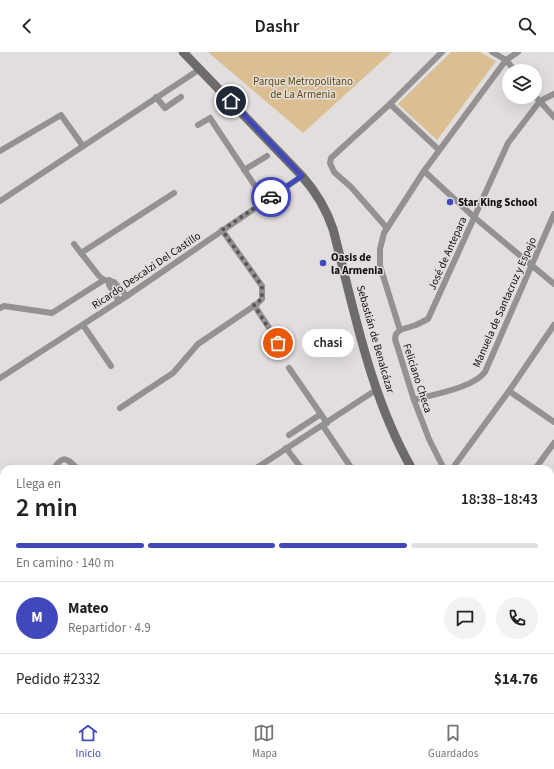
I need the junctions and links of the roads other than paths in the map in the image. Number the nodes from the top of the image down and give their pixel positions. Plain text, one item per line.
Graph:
1 (183, 52) edge
2 (442, 52) edge
3 (492, 52) edge
4 (518, 52) edge
5 (506, 60) junction
6 (509, 64) edge
7 (200, 69) junction
8 (554, 94) edge
9 (156, 97) junction
10 (181, 97) dead end
11 (542, 101) edge
12 (390, 104) junction
13 (538, 104) edge
14 (542, 104) edge
15 (554, 117) edge
16 (198, 125) dead end
17 (83, 146) junction
18 (439, 150) junction
19 (0, 151) edge
20 (267, 156) dead end
21 (244, 170) junction
22 (424, 171) junction
23 (302, 176) junction
24 (174, 193) dead end
25 (265, 201) junction
26 (0, 202) edge
27 (554, 214) edge
28 (474, 217) junction
29 (386, 227) junction
30 (222, 230) junction
31 (74, 244) dead end
32 (82, 253) junction
33 (531, 266) junction
34 (106, 280) junction
35 (554, 284) edge
36 (127, 296) junction
37 (119, 301) junction
38 (254, 305) junction
39 (0, 308) edge
40 (83, 325) junction
41 (554, 325) edge
42 (400, 330) junction
43 (278, 343) dead end
44 (111, 366) dead end
45 (289, 368) dead end
46 (0, 378) edge
47 (376, 390) junction
48 (509, 392) junction
49 (414, 400) junction
50 (120, 408) dead end
51 (321, 414) junction
52 (554, 422) edge
53 (325, 424) junction
54 (289, 435) dead end
55 (554, 443) edge
56 (286, 448) junction
57 (56, 465) edge
58 (74, 465) edge
59 (261, 465) edge
60 (299, 465) edge
61 (350, 465) edge
62 (410, 465) edge
63 (442, 465) edge
64 (455, 465) edge
65 (538, 465) edge

1 - 7 main road, Sebastián de Benalcázar
2 - 12 street
3 - 5 street
4 - 5 street, Feliciano Checa
5 - 6 street
5 - 18 street, Feliciano Checa
7 - 9 street
7 - 23 main road, Sebastián de Benalcázar
8 - 11 street, José de Antepara
9 - 10 street
9 - 17 street
12 - 18 street
12 - 29 street
13 - 28 street, José de Antepara
14 - 15 street
16 - 21 street
17 - 19 street
17 - 26 street
18 - 22 street, Feliciano Checa
20 - 21 street
21 - 25 street
22 - 28 street
22 - 29 street, Feliciano Checa
23 - 25 street, Ricardo Descalzi Del Castillo
23 - 47 main road, Sebastián de Benalcázar
24 - 32 street
25 - 30 street, Ricardo Descalzi Del Castillo
27 - 33 street, Manuela de Santacruz y Espejo
28 - 33 street
28 - 42 street, José de Antepara
29 - 42 street, Feliciano Checa
30 - 36 street, Ricardo Descalzi Del Castillo
30 - 38 street
31 - 32 street
32 - 34 street
33 - 35 street
33 - 49 street, Manuela de Santacruz y Espejo
34 - 36 street
34 - 37 street
34 - 39 street
36 - 37 street, Ricardo Descalzi Del Castillo
37 - 40 street, Ricardo Descalzi Del Castillo
38 - 43 street
38 - 50 street
40 - 44 street
40 - 46 street, Ricardo Descalzi Del Castillo
41 - 48 street
42 - 49 street, Feliciano Checa
45 - 51 street
47 - 53 street
47 - 62 main road, Sebastián de Benalcázar
48 - 52 street
48 - 64 street
49 - 63 street, Feliciano Checa
51 - 53 street
51 - 54 street
53 - 56 street
53 - 61 street
55 - 65 street
56 - 59 street
56 - 60 street
57 - 58 street

